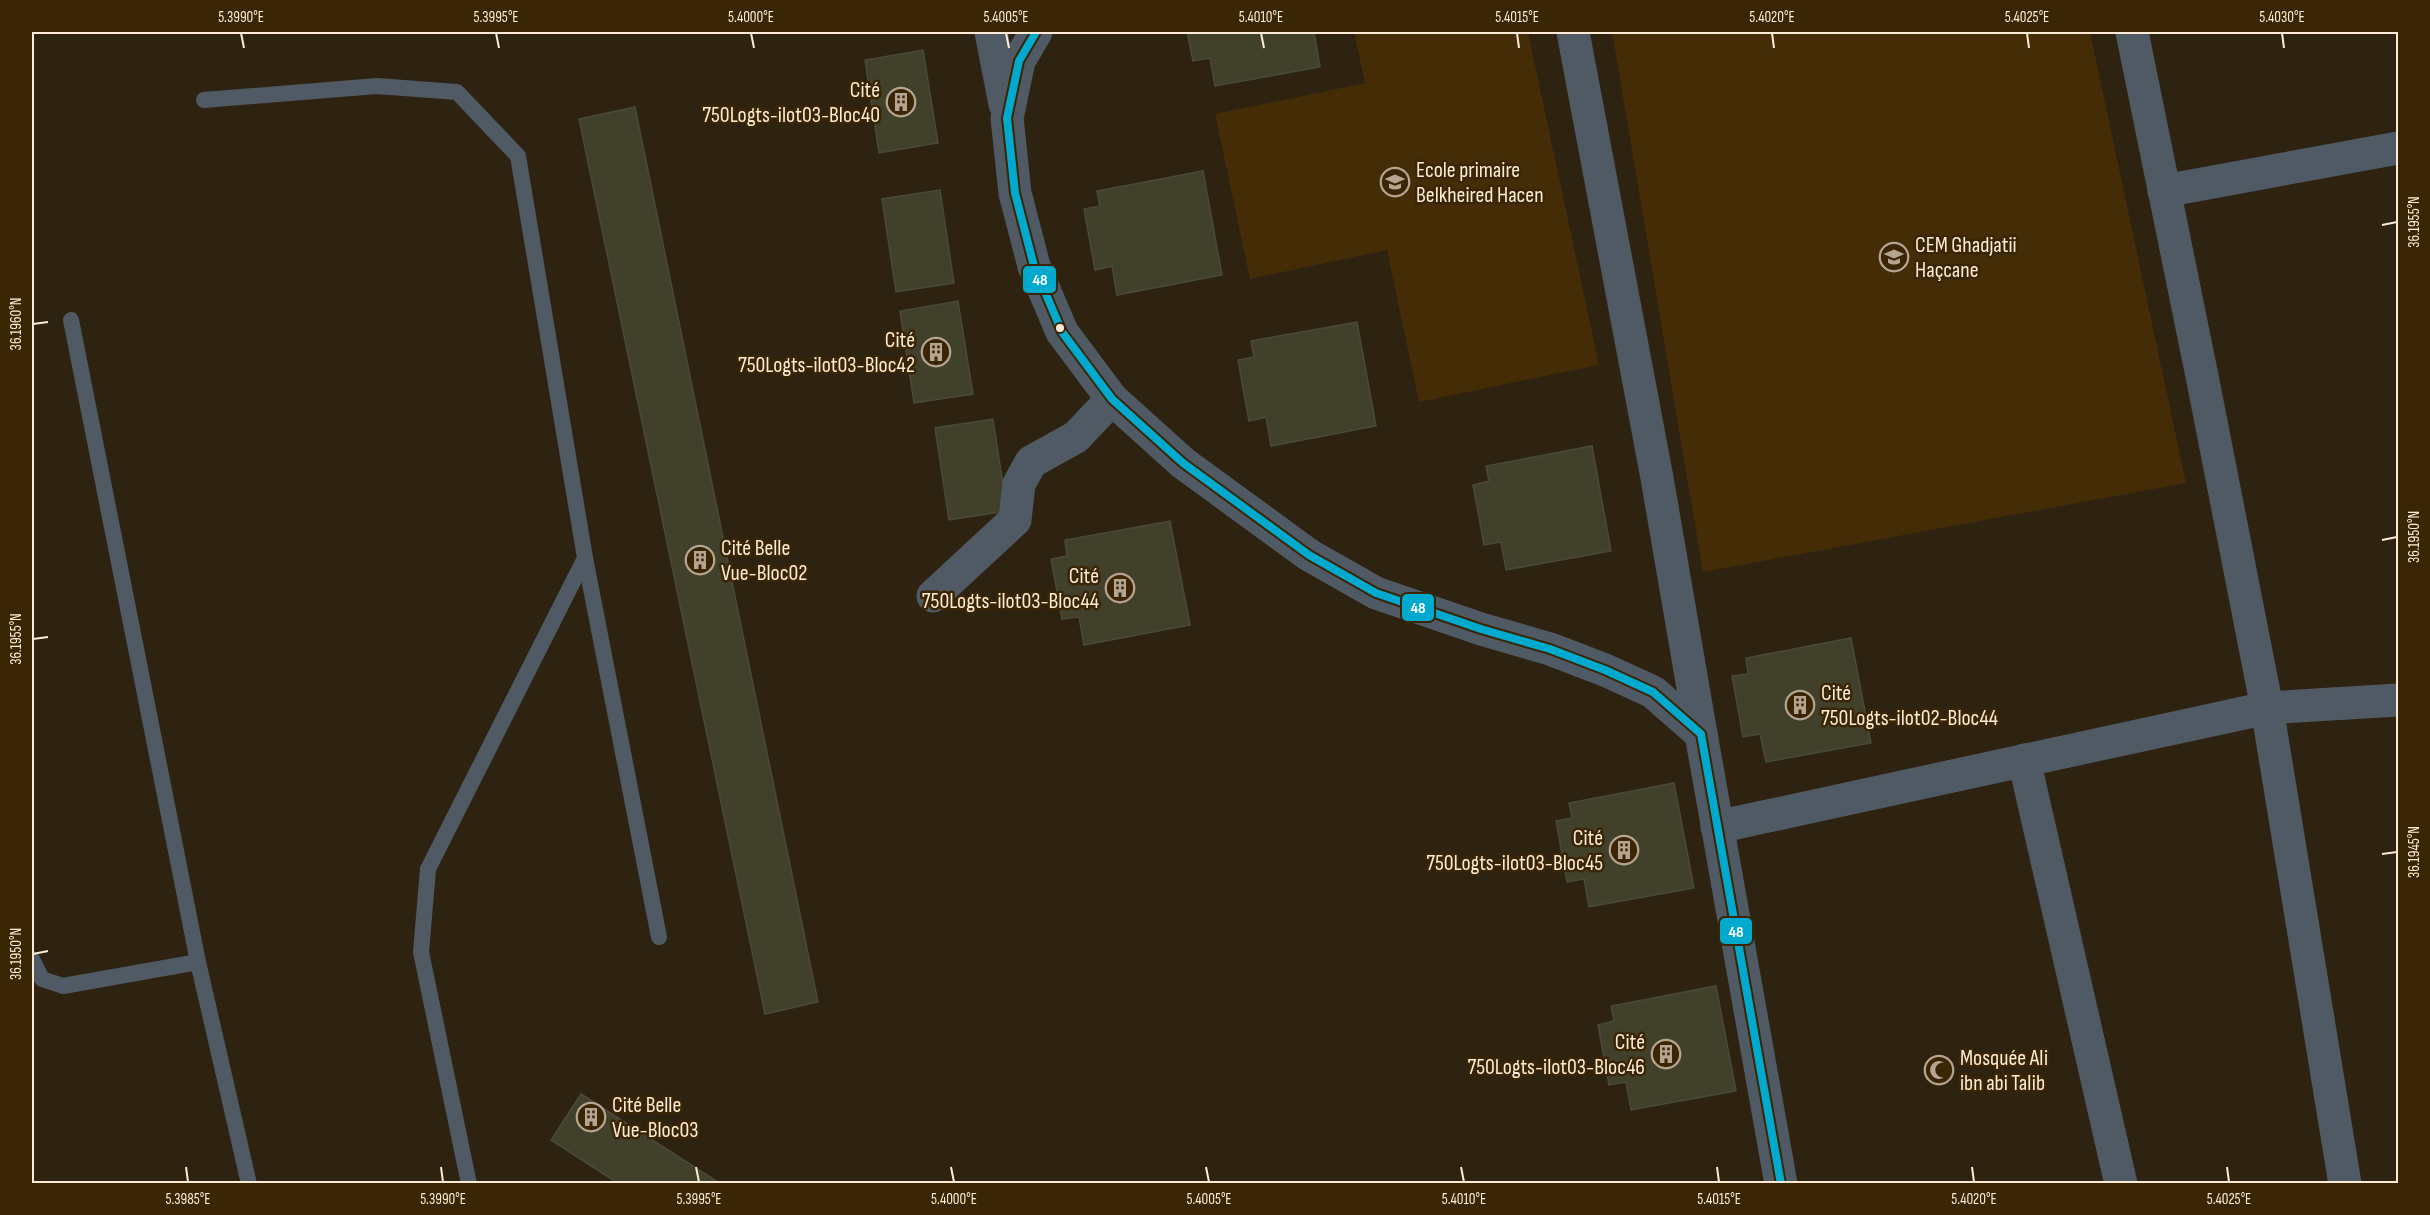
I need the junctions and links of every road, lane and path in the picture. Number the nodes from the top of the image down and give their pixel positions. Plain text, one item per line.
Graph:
1 (991, 32) edge
2 (1036, 32) edge
3 (1573, 32) edge
4 (2132, 32) edge
5 (204, 100) dead end
6 (1007, 118) junction
7 (2398, 148) edge
8 (2164, 191) junction
9 (71, 320) dead end
10 (1112, 399) junction
11 (585, 558) junction
12 (933, 596) dead end
13 (2398, 700) edge
14 (2267, 708) junction
15 (1701, 734) junction
16 (2024, 760) junction
17 (1717, 827) junction
18 (659, 937) dead end
19 (32, 959) edge
20 (198, 962) junction
21 (249, 1184) edge
22 (469, 1184) edge
23 (1781, 1184) edge
24 (2121, 1184) edge
25 (2345, 1184) edge

1 - 6 street
2 - 6 street
3 - 15 street
4 - 8 street
5 - 11 lane
6 - 10 street
7 - 8 street
8 - 14 street
9 - 20 lane
10 - 12 street
10 - 15 street
11 - 18 lane
11 - 22 lane
13 - 14 street
14 - 16 street
14 - 25 street
15 - 17 street
16 - 17 street
16 - 24 street
17 - 23 street
19 - 20 lane
20 - 21 lane

